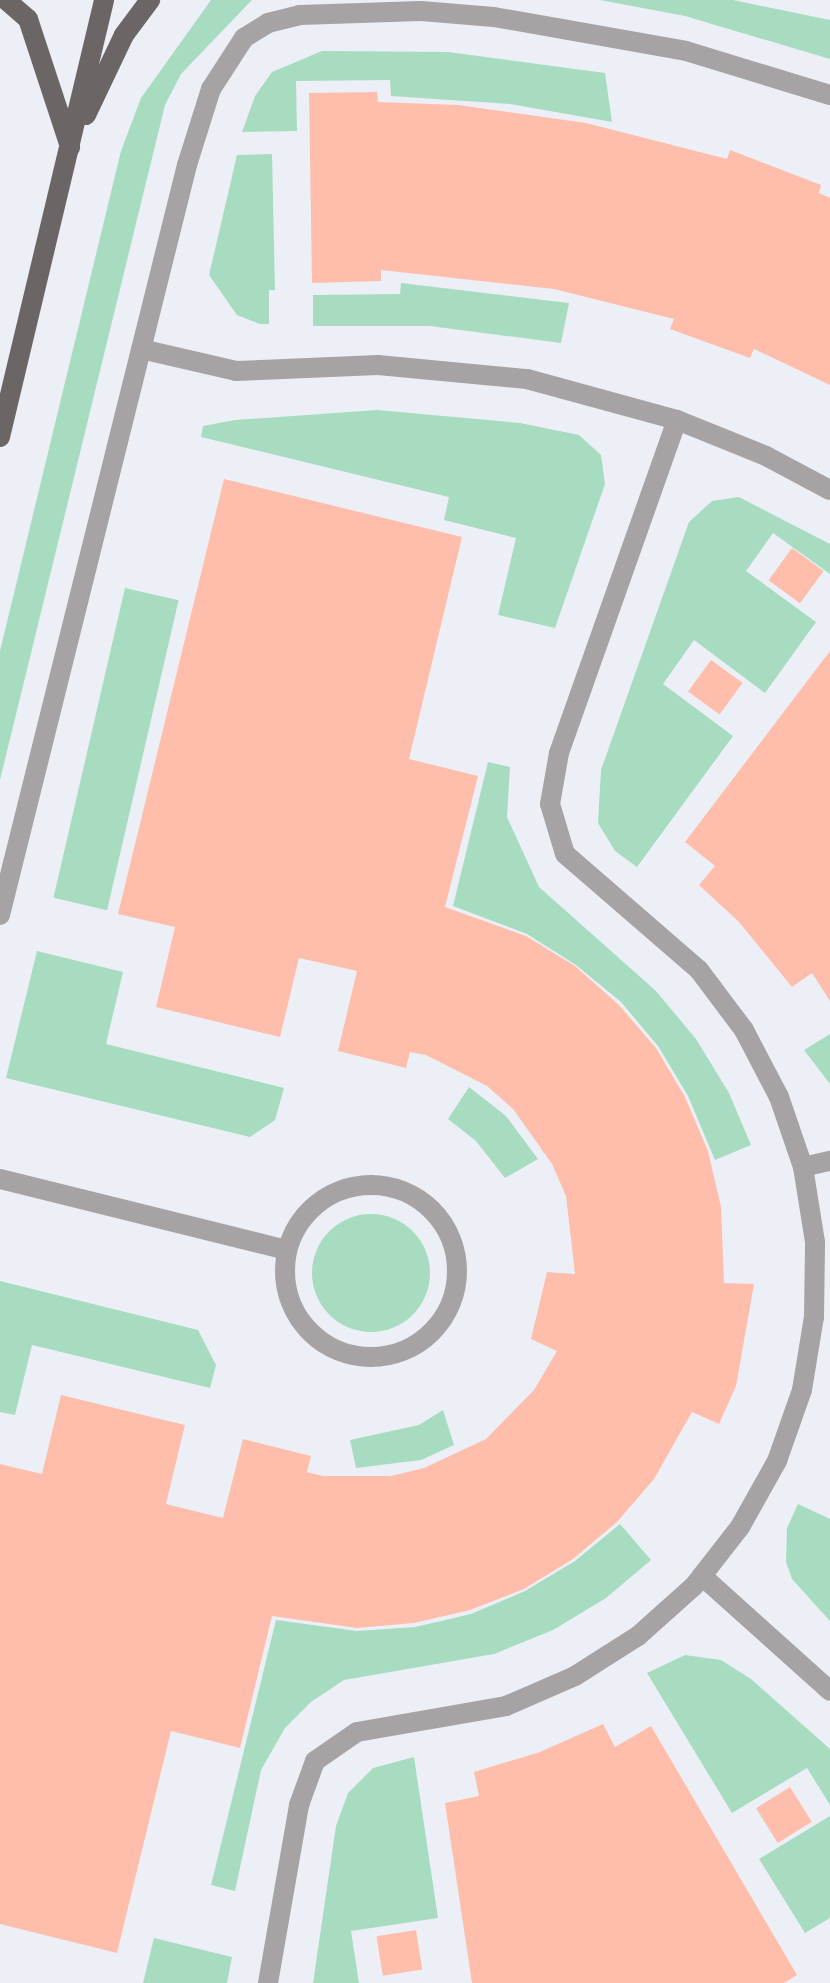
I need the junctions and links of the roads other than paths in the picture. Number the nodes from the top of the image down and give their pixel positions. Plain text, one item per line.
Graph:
1 (6, 0) edge
2 (104, 0) edge
3 (150, 0) edge
4 (830, 95) edge
5 (70, 147) junction
6 (141, 349) junction
7 (677, 420) junction
8 (0, 437) edge
9 (830, 490) edge
10 (0, 915) edge
11 (830, 1161) edge
12 (803, 1167) junction
13 (0, 1179) edge
14 (286, 1250) junction
15 (702, 1576) junction
16 (830, 1691) edge
17 (268, 1983) edge

1 - 5 main road
2 - 5 main road
3 - 5 main road
4 - 6 lane
5 - 8 main road
6 - 7 lane
6 - 10 lane
7 - 9 lane
7 - 12 lane
11 - 12 lane
12 - 15 lane
13 - 14 lane
14 - 14 lane
15 - 16 lane
15 - 17 lane

